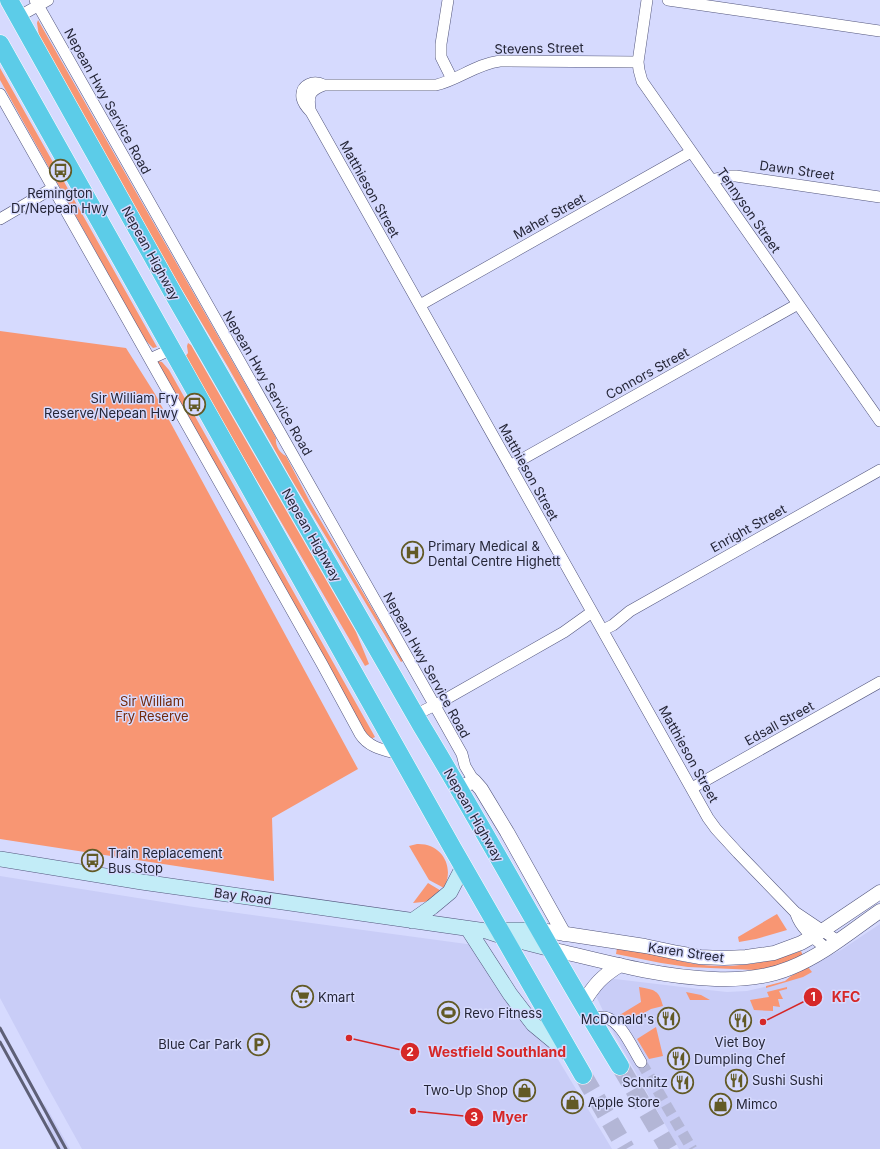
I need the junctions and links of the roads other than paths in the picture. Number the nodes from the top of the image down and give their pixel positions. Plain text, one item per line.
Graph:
1 (8, 0) edge
2 (448, 0) edge
3 (647, 0) edge
4 (668, 0) edge
5 (41, 2) edge
6 (18, 17) junction
7 (880, 31) edge
8 (0, 44) edge
9 (638, 62) junction
10 (452, 79) junction
11 (310, 87) joint
12 (0, 94) edge
13 (691, 152) junction
14 (711, 180) junction
15 (53, 188) junction
16 (880, 197) edge
17 (0, 219) edge
18 (798, 304) junction
19 (420, 305) junction
20 (197, 334) junction
21 (172, 349) junction
22 (150, 359) junction
23 (880, 421) edge
24 (510, 466) junction
25 (880, 470) edge
26 (598, 621) junction
27 (880, 682) edge
28 (435, 706) junction
29 (415, 715) junction
30 (399, 754) junction
31 (466, 784) junction
32 (692, 788) junction
33 (0, 859) edge
34 (463, 867) junction
35 (880, 892) edge
36 (880, 911) edge
37 (412, 920) junction
38 (468, 929) junction
39 (540, 930) junction
40 (496, 933) junction
41 (564, 934) junction
42 (817, 934) junction
43 (832, 945) junction
44 (551, 949) junction
45 (620, 965) junction
46 (587, 1011) junction
47 (570, 1054) junction
48 (641, 1062) tunnel mouth
49 (620, 1066) tunnel mouth
50 (583, 1075) tunnel mouth

1 - 6 highway, Nepean Highway
2 - 10 street
3 - 9 street, Tennyson Street
4 - 7 street
5 - 6 street
5 - 28 street, Nepean Hwy Service Road
6 - 20 highway, Nepean Highway
8 - 21 highway
9 - 10 street, Stevens Street
9 - 13 street, Tennyson Street
10 - 11 street, Stevens Street
11 - 19 street, Matthieson Street
12 - 15 street
13 - 14 street, Tennyson Street
13 - 19 street, Maher Street
14 - 16 street, Dawn Street
14 - 18 street, Tennyson Street
15 - 17 street
15 - 22 street
18 - 23 street, Tennyson Street
18 - 24 street, Connors Street
19 - 24 street, Matthieson Street
20 - 21 highway
20 - 29 highway, Nepean Highway
21 - 22 street
21 - 30 highway
22 - 30 street
24 - 26 street, Matthieson Street
25 - 26 street, Enright Street
26 - 28 street, Enright Street
26 - 32 street, Matthieson Street
27 - 32 street, Edsall Street
28 - 29 street, Enright Street
28 - 31 street, Nepean Hwy Service Road
29 - 31 highway, Nepean Highway
30 - 34 highway
31 - 39 highway, Nepean Highway
31 - 41 street
32 - 42 street, Matthieson Street
33 - 37 main road, Bay Road
34 - 37 main road
34 - 40 highway
35 - 42 street, Karen Street
36 - 43 street, Karen Street
37 - 38 main road, Bay Road
38 - 40 main road, Bay Road
38 - 47 main road
39 - 40 main road, Karen Street
39 - 41 street, Karen Street
39 - 44 highway, Nepean Highway
40 - 44 main road, Bay Road
40 - 47 highway
41 - 42 street, Karen Street
42 - 43 street, Matthieson Street
43 - 45 street, Karen Street
44 - 45 street, Karen Street
44 - 46 highway, Nepean Highway
45 - 46 street
46 - 48 street
46 - 49 highway, Nepean Highway
47 - 50 highway

